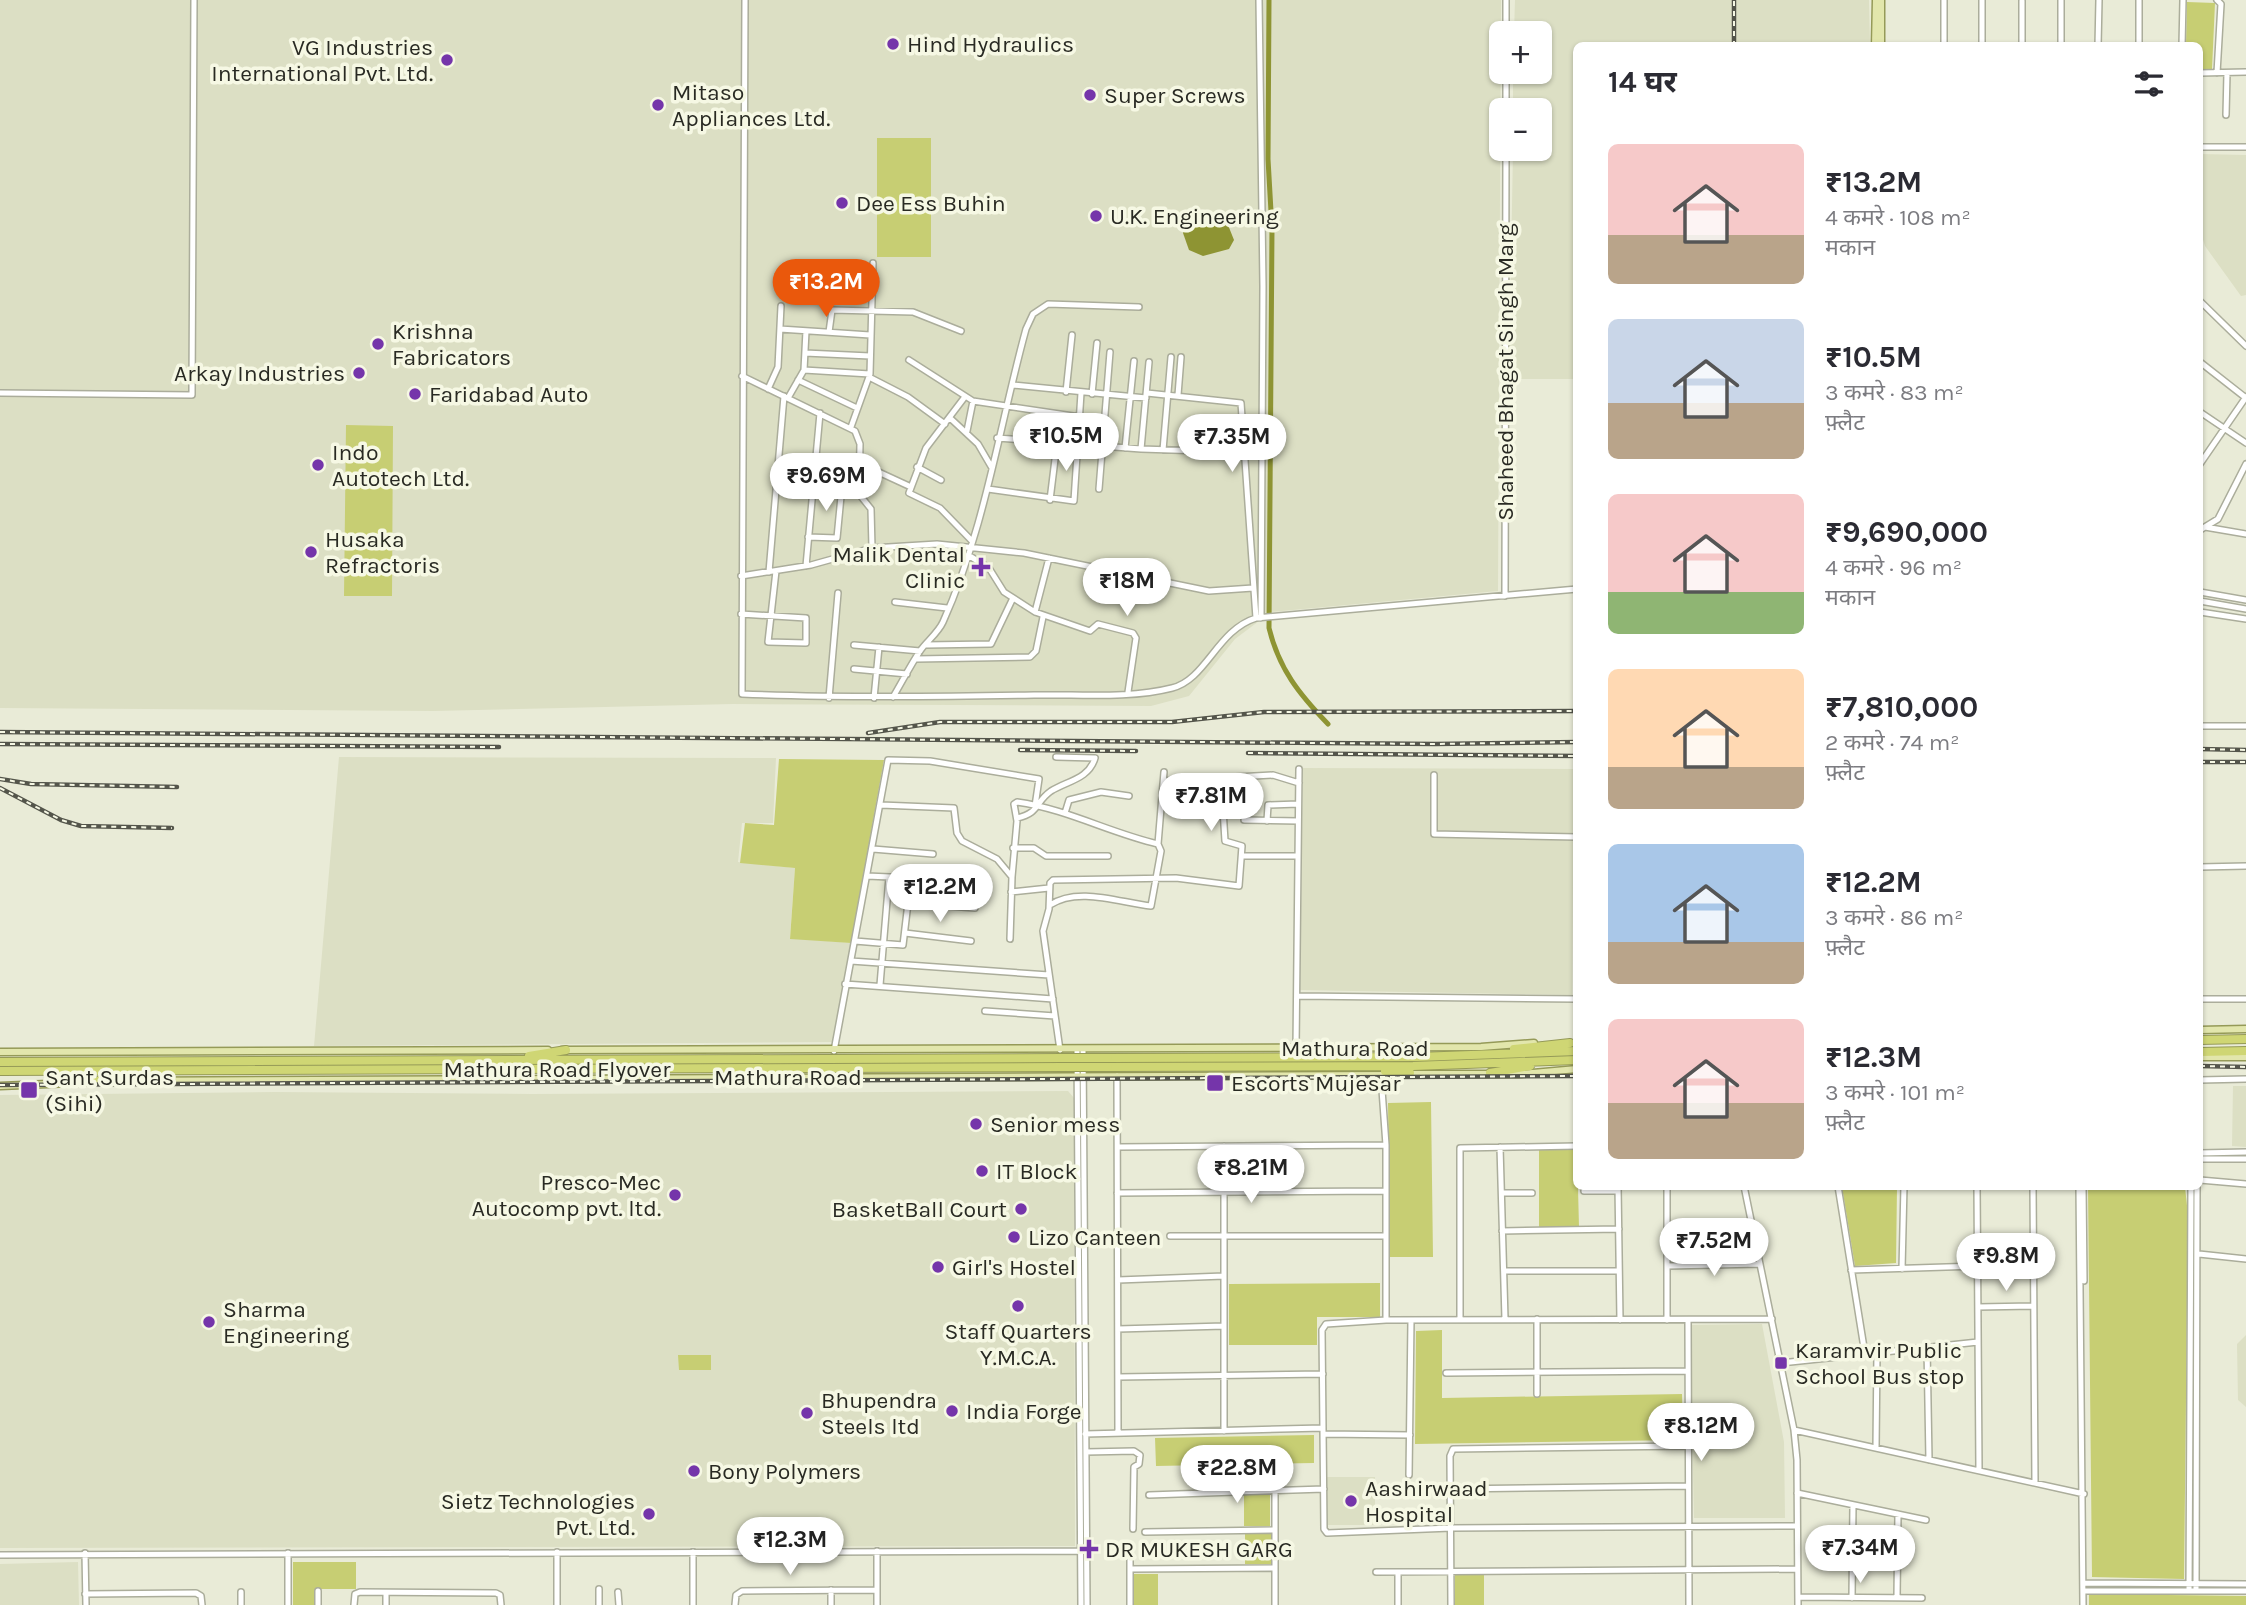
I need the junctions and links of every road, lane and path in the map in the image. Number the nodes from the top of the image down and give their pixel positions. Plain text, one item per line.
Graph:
1 (194, 0) edge
2 (745, 0) edge
3 (1259, 0) edge
4 (1506, 0) edge
5 (1876, 0) edge
6 (1881, 0) edge
7 (1944, 0) edge
8 (1982, 0) edge
9 (2061, 0) edge
10 (2099, 0) edge
11 (2139, 0) edge
12 (2183, 0) edge
13 (2217, 0) edge
14 (2022, 1) edge
15 (1506, 21) edge
16 (1875, 42) edge
17 (1881, 42) edge
18 (1944, 42) edge
19 (1982, 42) edge
20 (2022, 42) edge
21 (2061, 42) edge
22 (2098, 42) edge
23 (2139, 42) edge
24 (2182, 42) edge
25 (2246, 72) edge
26 (2203, 73) edge
27 (2217, 73) junction
28 (2227, 73) junction
29 (2226, 115) dead end
30 (2203, 147) edge
31 (2246, 148) edge
32 (1506, 161) edge
33 (873, 263) dead end
34 (2203, 303) edge
35 (781, 306) dead end
36 (1139, 306) dead end
37 (871, 311) junction
38 (780, 329) junction
39 (806, 331) junction
40 (961, 331) dead end
41 (829, 332) junction
42 (870, 335) junction
43 (1072, 335) dead end
44 (1097, 343) dead end
45 (2246, 346) edge
46 (1110, 352) dead end
47 (805, 353) junction
48 (870, 356) junction
49 (1181, 356) dead end
50 (1171, 357) dead end
51 (909, 360) dead end
52 (1133, 361) dead end
53 (1150, 362) dead end
54 (2203, 367) edge
55 (804, 370) junction
56 (742, 376) junction
57 (870, 376) junction
58 (798, 380) junction
59 (1013, 385) junction
60 (768, 389) junction
61 (1066, 392) junction
62 (0, 393) edge
63 (1081, 393) junction
64 (1092, 394) junction
65 (1108, 394) junction
66 (1168, 394) junction
67 (1178, 395) junction
68 (1147, 396) junction
69 (1130, 397) junction
70 (2246, 397) edge
71 (786, 398) junction
72 (964, 398) junction
73 (973, 401) junction
74 (857, 408) junction
75 (1006, 408) junction
76 (820, 413) junction
77 (2203, 414) edge
78 (1080, 417) junction
79 (950, 418) junction
80 (945, 425) junction
81 (851, 427) junction
82 (2223, 429) junction
83 (967, 431) junction
84 (997, 438) junction
85 (1057, 443) junction
86 (2246, 443) edge
87 (1080, 444) junction
88 (1102, 447) junction
89 (1125, 448) junction
90 (1141, 449) junction
91 (1163, 450) junction
92 (1243, 453) junction
93 (1264, 453) junction
94 (2203, 459) edge
95 (859, 463) junction
96 (2246, 464) edge
97 (917, 467) junction
98 (992, 468) junction
99 (775, 477) junction
100 (941, 480) dead end
101 (812, 482) junction
102 (842, 486) junction
103 (911, 486) junction
104 (858, 489) junction
105 (988, 489) junction
106 (1099, 489) dead end
107 (1050, 500) junction
108 (2203, 528) edge
109 (2203, 529) edge
110 (2246, 534) edge
111 (808, 537) junction
112 (972, 541) junction
113 (873, 548) junction
114 (969, 552) junction
115 (1049, 558) junction
116 (806, 566) junction
117 (772, 572) junction
118 (741, 576) junction
119 (1253, 588) junction
120 (1573, 589) edge
121 (838, 593) dead end
122 (2203, 593) edge
123 (1505, 596) junction
124 (1013, 598) junction
125 (2246, 600) edge
126 (2203, 601) edge
127 (895, 602) dead end
128 (947, 608) junction
129 (2246, 608) edge
130 (1035, 612) junction
131 (2203, 612) edge
132 (741, 614) junction
133 (771, 615) junction
134 (1043, 617) junction
135 (1260, 618) junction
136 (2246, 619) edge
137 (854, 645) dead end
138 (926, 645) junction
139 (879, 648) junction
140 (920, 651) junction
141 (916, 659) junction
142 (854, 669) dead end
143 (876, 671) junction
144 (907, 674) junction
145 (1128, 692) junction
146 (893, 697) junction
147 (829, 698) junction
148 (874, 698) junction
149 (2203, 726) edge
150 (2246, 726) edge
151 (1056, 757) dead end
152 (1299, 769) dead end
153 (1164, 772) dead end
154 (1434, 775) dead end
155 (1221, 777) junction
156 (1164, 781) junction
157 (1299, 783) junction
158 (1129, 796) dead end
159 (1298, 804) junction
160 (881, 805) junction
161 (1037, 806) junction
162 (1065, 813) junction
163 (1017, 818) junction
164 (1244, 820) dead end
165 (1267, 821) junction
166 (1298, 821) junction
167 (1573, 836) edge
168 (1158, 844) junction
169 (1013, 848) junction
170 (873, 849) junction
171 (933, 854) dead end
172 (1108, 856) dead end
173 (1242, 856) junction
174 (1298, 856) junction
175 (2246, 866) edge
176 (2203, 867) edge
177 (867, 876) junction
178 (889, 877) junction
179 (1012, 877) junction
180 (935, 879) dead end
181 (1157, 879) junction
182 (1049, 888) junction
183 (1011, 892) junction
184 (1049, 905) junction
185 (975, 908) dead end
186 (905, 933) junction
187 (1010, 939) dead end
188 (971, 940) dead end
189 (855, 941) junction
190 (883, 943) junction
191 (851, 961) junction
192 (881, 963) junction
193 (1049, 975) junction
194 (845, 984) junction
195 (880, 985) junction
196 (1297, 996) junction
197 (1053, 999) junction
198 (1573, 999) edge
199 (2203, 999) edge
200 (2246, 999) edge
201 (985, 1011) dead end
202 (1055, 1016) junction
203 (2246, 1029) edge
204 (2203, 1030) edge
205 (2203, 1040) edge
206 (2246, 1040) edge
207 (1573, 1043) edge
208 (1296, 1048) junction
209 (566, 1050) junction
210 (1080, 1050) junction
211 (834, 1051) junction
212 (1060, 1051) junction
213 (1573, 1051) edge
214 (2246, 1051) edge
215 (0, 1052) edge
216 (2203, 1052) edge
217 (1488, 1055) junction
218 (2203, 1057) edge
219 (2246, 1057) edge
220 (512, 1060) junction
221 (1573, 1060) edge
222 (1546, 1061) junction
223 (0, 1062) edge
224 (850, 1063) junction
225 (1351, 1066) junction
226 (1573, 1069) edge
227 (0, 1071) edge
228 (140, 1071) junction
229 (1410, 1073) junction
230 (1490, 1073) junction
231 (1080, 1075) junction
232 (1117, 1076) junction
233 (1381, 1076) junction
234 (2246, 1079) edge
235 (151, 1080) junction
236 (2203, 1080) edge
237 (93, 1082) junction
238 (0, 1086) edge
239 (1386, 1145) junction
240 (1224, 1146) junction
241 (1573, 1146) edge
242 (1118, 1147) junction
243 (1500, 1147) junction
244 (2246, 1152) edge
245 (2203, 1153) edge
246 (2203, 1159) edge
247 (2246, 1159) edge
248 (2203, 1180) edge
249 (2246, 1184) edge
250 (1601, 1190) edge
251 (1618, 1190) edge
252 (1667, 1190) edge
253 (1745, 1190) edge
254 (1839, 1190) edge
255 (1904, 1190) edge
256 (1977, 1190) edge
257 (2033, 1190) edge
258 (2081, 1190) edge
259 (2191, 1190) edge
260 (2197, 1190) edge
261 (1385, 1191) junction
262 (1584, 1191) dead end
263 (1224, 1192) junction
264 (1117, 1193) junction
265 (1502, 1193) junction
266 (1532, 1193) dead end
267 (1619, 1229) junction
268 (1503, 1231) junction
269 (1170, 1236) dead end
270 (1224, 1236) junction
271 (1385, 1236) junction
272 (1668, 1242) junction
273 (1755, 1242) junction
274 (2199, 1254) junction
275 (2246, 1259) edge
276 (1759, 1264) junction
277 (1668, 1266) junction
278 (1978, 1266) junction
279 (1902, 1269) junction
280 (1619, 1270) junction
281 (1851, 1270) junction
282 (1504, 1271) junction
283 (1224, 1276) junction
284 (1118, 1280) junction
285 (2034, 1306) junction
286 (1978, 1307) junction
287 (1460, 1319) junction
288 (1505, 1319) junction
289 (1537, 1319) junction
290 (1772, 1319) junction
291 (1386, 1320) junction
292 (1411, 1320) junction
293 (1620, 1321) junction
294 (1667, 1321) junction
295 (1688, 1321) junction
296 (1224, 1326) junction
297 (1118, 1329) junction
298 (1978, 1342) junction
299 (1927, 1348) junction
300 (1877, 1353) junction
301 (1864, 1354) junction
302 (1780, 1363) junction
303 (1687, 1371) junction
304 (1537, 1372) junction
305 (1446, 1373) dead end
306 (1323, 1374) junction
307 (1224, 1376) junction
308 (1118, 1377) junction
309 (1537, 1394) dead end
310 (1794, 1430) junction
311 (1224, 1431) junction
312 (1323, 1431) junction
313 (1118, 1433) junction
314 (1083, 1434) junction
315 (1410, 1435) junction
316 (1688, 1446) junction
317 (1875, 1448) junction
318 (1086, 1452) junction
319 (1929, 1460) junction
320 (1979, 1470) junction
321 (1409, 1475) dead end
322 (2035, 1483) junction
323 (1688, 1486) junction
324 (1324, 1489) junction
325 (1451, 1489) junction
326 (1275, 1491) junction
327 (1797, 1493) junction
328 (2085, 1494) junction
329 (1149, 1495) dead end
330 (1853, 1505) junction
331 (1898, 1514) junction
332 (1926, 1520) dead end
333 (1797, 1526) junction
334 (1451, 1528) junction
335 (1133, 1529) dead end
336 (1689, 1529) junction
337 (1275, 1530) junction
338 (1145, 1532) dead end
339 (877, 1551) junction
340 (1084, 1551) junction
341 (557, 1552) junction
342 (693, 1552) junction
343 (85, 1553) junction
344 (288, 1553) junction
345 (1130, 1553) dead end
346 (0, 1555) edge
347 (1275, 1568) junction
348 (1130, 1569) junction
349 (1689, 1569) junction
350 (1797, 1569) junction
351 (1376, 1572) dead end
352 (1398, 1572) junction
353 (1451, 1572) junction
354 (2085, 1583) junction
355 (2246, 1584) edge
356 (2193, 1587) junction
357 (599, 1589) dead end
358 (831, 1590) junction
359 (877, 1590) junction
360 (318, 1591) dead end
361 (2085, 1591) junction
362 (2246, 1591) edge
363 (241, 1592) dead end
364 (618, 1592) dead end
365 (386, 1593) junction
366 (85, 1594) junction
367 (1798, 1597) junction
368 (1852, 1598) junction
369 (1897, 1598) junction
370 (1922, 1598) dead end
371 (86, 1605) edge
372 (202, 1605) edge
373 (241, 1605) edge
374 (288, 1605) edge
375 (318, 1605) edge
376 (354, 1605) edge
377 (386, 1605) edge
378 (501, 1605) edge
379 (558, 1605) edge
380 (599, 1605) edge
381 (619, 1605) edge
382 (693, 1605) edge
383 (735, 1605) edge
384 (831, 1605) edge
385 (877, 1605) edge
386 (1081, 1605) edge
387 (1087, 1605) edge
388 (1130, 1605) edge
389 (1275, 1605) edge
390 (1398, 1605) edge
391 (1451, 1605) edge
392 (1689, 1605) edge
393 (1798, 1605) edge
394 (2085, 1605) edge

1 - 62 street
2 - 56 street
3 - 93 street
4 - 15 street
5 - 16 main road
6 - 17 main road
7 - 18 street
8 - 19 street
9 - 21 street
10 - 22 street
11 - 23 street
12 - 24 street
13 - 27 street
14 - 20 street
25 - 28 street
26 - 27 street
27 - 28 street
28 - 29 street
30 - 31 street
32 - 123 street, Shaheed Bhagat Singh Marg
33 - 37 street
34 - 45 street
35 - 38 street
36 - 59 street
37 - 40 street
37 - 41 street
37 - 42 street
38 - 39 street
38 - 60 street
39 - 41 street
39 - 47 street
41 - 42 street
42 - 48 street
43 - 61 street
44 - 64 street
46 - 65 street
47 - 48 street
47 - 55 street
48 - 57 street
49 - 67 street
50 - 66 street
51 - 72 street
52 - 69 street
53 - 68 street
54 - 70 street
55 - 57 street
55 - 58 street
56 - 60 street
56 - 118 street
57 - 74 street
57 - 80 street
58 - 71 street
58 - 74 street
59 - 61 street
59 - 75 street
60 - 71 street
61 - 63 street
63 - 64 street
63 - 78 street
64 - 65 street
65 - 69 street
65 - 88 street
66 - 67 street
66 - 68 street
66 - 91 street
67 - 92 street
68 - 69 street
68 - 90 street
69 - 89 street
70 - 82 street
71 - 76 street
71 - 99 street
72 - 73 street
72 - 79 street
73 - 75 street
73 - 83 street
74 - 81 street
75 - 78 street
75 - 84 street
76 - 81 street
76 - 101 street
77 - 82 street
78 - 87 street
79 - 80 street
79 - 83 street
80 - 97 street
81 - 95 street
82 - 86 street
82 - 94 street
83 - 98 street
84 - 85 street
84 - 98 street
85 - 87 street
85 - 107 street
87 - 88 street
87 - 107 street
88 - 89 street
88 - 106 street
89 - 90 street
90 - 91 street
91 - 92 street
92 - 93 street
92 - 119 street
93 - 135 street
95 - 103 street
95 - 104 street
96 - 108 street
97 - 100 street
97 - 103 street
98 - 105 street
99 - 101 street
99 - 117 street
101 - 102 street
101 - 111 street
102 - 104 street
102 - 111 street
103 - 112 street
104 - 113 street
105 - 107 street
105 - 112 street
109 - 110 street
111 - 116 street
112 - 114 street
113 - 114 street
113 - 116 street
114 - 115 street
114 - 124 street
114 - 128 street
115 - 119 street
115 - 130 street
116 - 117 street
117 - 118 street
117 - 133 street
118 - 132 street
119 - 135 street
120 - 123 street
121 - 147 street
122 - 125 street
123 - 135 street
124 - 130 street
124 - 138 street
126 - 129 street
127 - 128 street
128 - 138 street
130 - 134 street
131 - 136 street
132 - 133 street
132 - 147 street
133 - 133 street
134 - 141 street
134 - 145 street
135 - 145 street
137 - 139 street
138 - 140 street
139 - 140 street
139 - 143 street
140 - 141 street
141 - 144 street
142 - 143 street
143 - 144 street
143 - 148 street
144 - 146 street
145 - 146 street
146 - 148 street
147 - 148 street
149 - 150 street
151 - 161 street
152 - 157 street
153 - 156 street
154 - 167 street
155 - 156 street
155 - 157 street
155 - 173 street
156 - 168 street
157 - 159 street
158 - 162 street
159 - 165 street
159 - 166 street
160 - 161 street
160 - 170 street
160 - 179 street
161 - 162 street
161 - 163 street
161 - 163 street
162 - 168 street
163 - 169 street
164 - 165 street
165 - 166 street
166 - 174 street
168 - 181 street
169 - 172 street
169 - 179 street
170 - 171 street
170 - 177 street
173 - 174 street
173 - 181 street
174 - 196 street
175 - 176 street
177 - 178 street
177 - 189 street
178 - 180 street
178 - 190 street
179 - 183 street
181 - 182 street
181 - 184 street
182 - 183 street
182 - 184 street
183 - 187 street
184 - 193 street
185 - 186 street
186 - 188 street
186 - 190 street
189 - 190 street
189 - 191 street
190 - 192 street
191 - 192 street
191 - 194 street
192 - 193 street
192 - 195 street
193 - 197 street
194 - 195 street
194 - 211 street
195 - 197 street
196 - 198 street
196 - 208 street
197 - 202 street
199 - 200 street
201 - 202 street
202 - 212 street
203 - 204 main road
205 - 206 highway
207 - 208 main road, Mathura Road
207 - 217 highway
208 - 210 main road, Mathura Road
209 - 211 main road, Mathura Road
209 - 215 main road, Mathura Road
209 - 220 highway
210 - 212 main road, Mathura Road
210 - 231 street
211 - 212 main road, Mathura Road
213 - 217 highway, Mathura Road Flyover
214 - 216 highway
217 - 224 highway, Mathura Road Flyover, bridge
218 - 219 main road
220 - 223 highway
220 - 224 highway, Mathura Road Flyover
221 - 222 highway
222 - 225 highway, Mathura Road
222 - 230 highway
224 - 225 highway, Mathura Road Flyover, bridge
224 - 228 highway, Mathura Road Flyover
225 - 229 highway
226 - 230 main road, Mathura Road
227 - 228 highway
228 - 235 highway
228 - 237 highway
229 - 230 main road, Mathura Road
229 - 233 main road, Mathura Road
231 - 232 main road, Mathura Road
231 - 235 main road, Mathura Road
231 - 314 street
232 - 233 main road, Mathura Road
232 - 242 street
233 - 239 street
234 - 236 street
235 - 237 main road, Mathura Road
237 - 238 main road, Mathura Road
239 - 240 street
239 - 261 street
240 - 242 street
240 - 263 street
241 - 243 street
242 - 264 street
243 - 265 street
243 - 287 street
244 - 245 street
246 - 247 street
248 - 249 street
250 - 262 street
251 - 267 street
252 - 272 street
253 - 273 street
254 - 281 street
255 - 279 street
256 - 278 street
257 - 285 street
258 - 328 street
259 - 356 street
260 - 274 street
261 - 263 street
261 - 271 street
263 - 264 street
263 - 270 street
264 - 284 street
265 - 266 street
265 - 268 street
267 - 268 street
267 - 280 street
268 - 282 street
269 - 270 street
270 - 271 street
270 - 283 street
271 - 291 street
272 - 273 street
272 - 277 street
273 - 276 street
274 - 275 street
274 - 356 street
276 - 277 street
276 - 290 street
277 - 294 street
278 - 279 street
278 - 286 street
279 - 281 street
280 - 282 street
280 - 293 street
281 - 301 street
282 - 288 street
283 - 284 street
283 - 296 street
284 - 297 street
285 - 286 street
285 - 322 street
286 - 298 street
287 - 288 street
287 - 292 street
288 - 289 street
289 - 293 street
289 - 304 street
290 - 295 street
290 - 302 street
291 - 292 street
291 - 306 street
292 - 315 street
293 - 294 street
294 - 295 street
295 - 303 street
296 - 297 street
296 - 307 street
297 - 308 street
298 - 299 street
298 - 320 street
299 - 300 street
299 - 319 street
300 - 301 street
300 - 317 street
301 - 302 street
302 - 310 street
303 - 304 street
303 - 316 street
304 - 305 street
304 - 309 street
306 - 307 street
306 - 312 street
307 - 308 street
307 - 311 street
308 - 313 street
310 - 317 street
310 - 327 street
311 - 312 street
311 - 313 street
312 - 315 street
312 - 324 street
313 - 314 street
314 - 318 street
314 - 340 street
315 - 321 street
316 - 323 street
316 - 325 street
317 - 319 street
318 - 335 street
318 - 340 street
319 - 320 street
320 - 322 street
322 - 328 street
323 - 325 street
323 - 336 street
324 - 326 street
324 - 334 street
325 - 334 street
326 - 329 street
326 - 337 street
327 - 330 street
327 - 333 street
328 - 354 street
330 - 331 street
330 - 368 street
331 - 332 street
331 - 369 street
333 - 336 street
333 - 350 street
334 - 336 street
334 - 353 street
336 - 349 street
337 - 338 street
337 - 347 street
339 - 340 street
339 - 342 street
339 - 359 street
340 - 386 street
340 - 387 street
341 - 342 street
341 - 344 street
341 - 379 street
342 - 382 street
343 - 344 street
343 - 346 street
343 - 366 street
344 - 374 street
345 - 348 street
347 - 348 street
347 - 389 street
348 - 388 street
349 - 350 street
349 - 353 street
349 - 392 street
350 - 367 street
351 - 352 street
352 - 353 street
352 - 390 street
353 - 391 street
354 - 356 street
354 - 361 street
355 - 356 street
356 - 361 street
356 - 362 street
357 - 380 street
358 - 359 street
358 - 383 street
358 - 384 street
359 - 385 street
360 - 375 street
361 - 394 street
363 - 373 street
364 - 381 street
365 - 376 street
365 - 377 street
365 - 378 street
366 - 371 street
366 - 372 street
367 - 368 street
367 - 393 street
368 - 369 street
369 - 370 street

